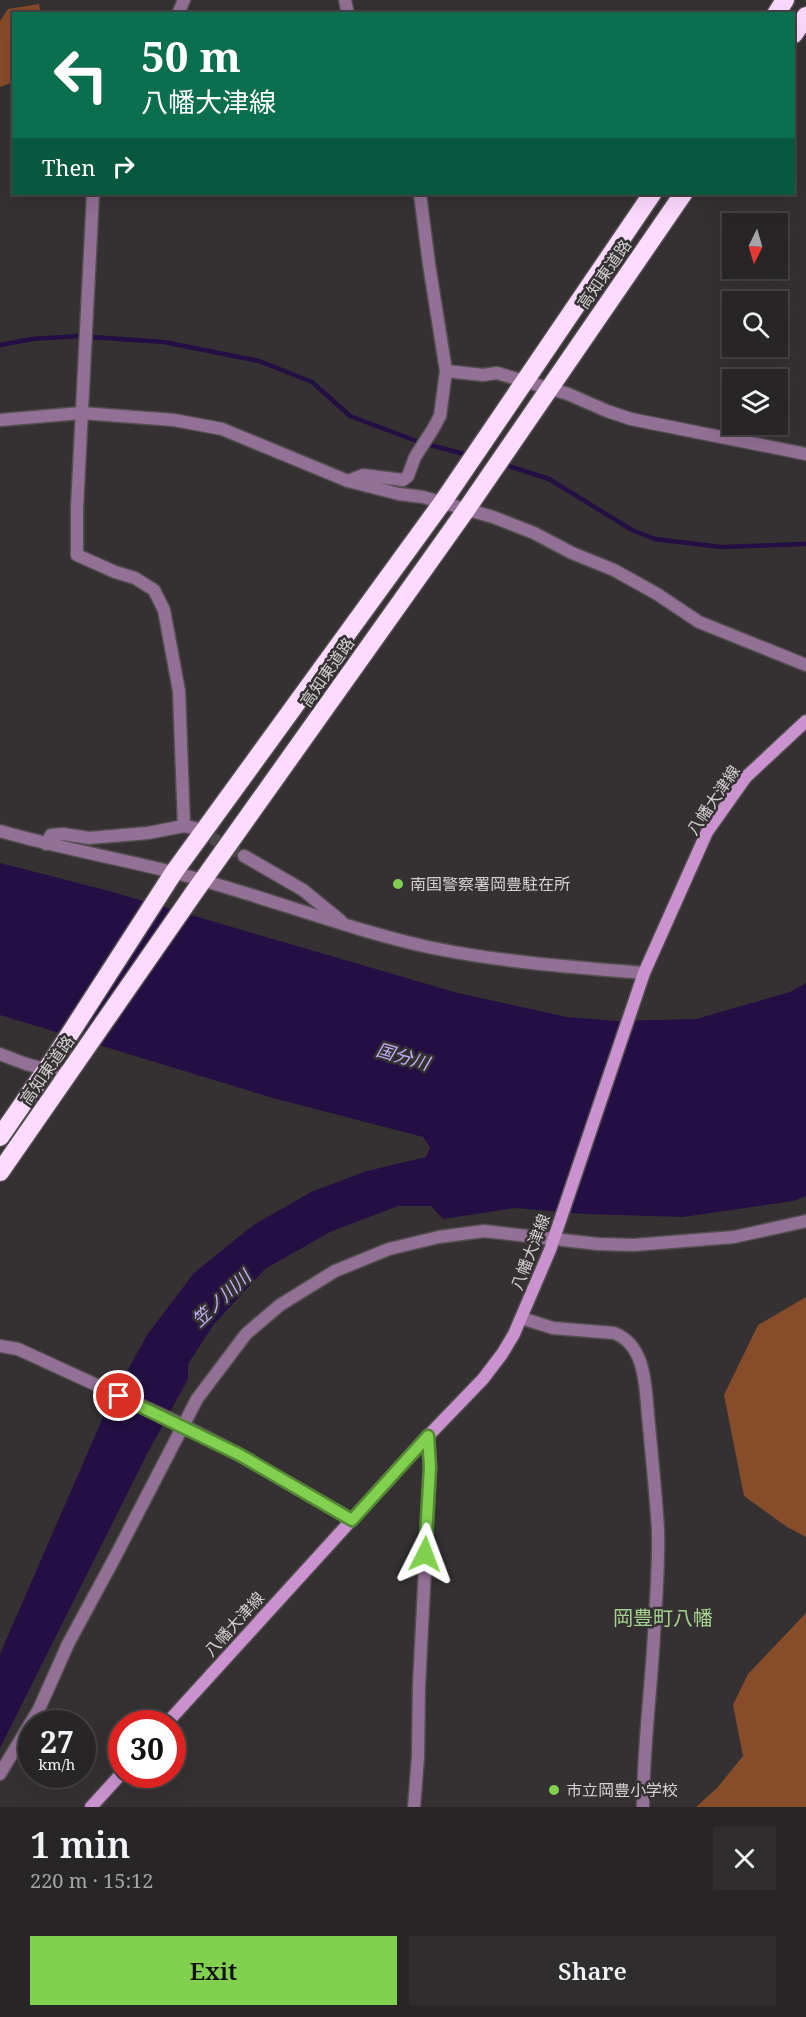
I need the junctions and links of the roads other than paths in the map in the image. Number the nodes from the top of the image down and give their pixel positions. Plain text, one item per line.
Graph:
1 (806, 16) edge
2 (795, 32) edge
3 (93, 195) edge
4 (420, 195) edge
5 (651, 195) edge
6 (682, 195) edge
7 (446, 371) junction
8 (524, 381) junction
9 (549, 388) junction
10 (81, 413) junction
11 (0, 420) edge
12 (806, 454) edge
13 (348, 481) junction
14 (442, 503) junction
15 (466, 510) junction
16 (806, 665) edge
17 (806, 721) edge
18 (0, 831) edge
19 (46, 844) junction
20 (244, 856) tunnel mouth
21 (170, 879) junction
22 (198, 887) junction
23 (347, 926) junction
24 (643, 977) junction
25 (0, 1054) edge
26 (51, 1064) junction
27 (71, 1070) junction
28 (0, 1137) edge
29 (0, 1172) edge
30 (806, 1221) edge
31 (554, 1237) junction
32 (521, 1318) junction
33 (0, 1346) edge
34 (180, 1424) junction
35 (428, 1436) junction
36 (352, 1520) junction
37 (179, 1710) edge
38 (0, 1774) edge
39 (108, 1788) edge
40 (91, 1807) edge
41 (414, 1807) edge
42 (643, 1807) edge

1 - 2 highway
3 - 10 street
4 - 7 street
5 - 8 highway, 高知東道路
6 - 9 highway, 高知東道路
7 - 8 street
7 - 13 street
8 - 9 street
8 - 14 highway, 高知東道路
9 - 12 street
9 - 15 highway, 高知東道路
10 - 11 street
10 - 13 street
10 - 19 street
13 - 14 street
14 - 15 street
14 - 21 highway, 高知東道路
15 - 16 street
15 - 22 highway, 高知東道路
17 - 24 main road, 八幡大津線
18 - 19 street
19 - 21 street
20 - 23 street
21 - 22 street
21 - 26 highway, 高知東道路
22 - 23 street
22 - 27 highway, 高知東道路
23 - 24 street
24 - 31 main road, 八幡大津線
25 - 26 street
26 - 27 street
26 - 28 highway, 高知東道路
27 - 29 highway, 高知東道路
30 - 31 street
31 - 32 main road, 八幡大津線
31 - 34 street
32 - 35 main road, 八幡大津線
32 - 42 street
33 - 34 street
34 - 36 street
34 - 38 street
35 - 36 main road, 八幡大津線
35 - 41 street
36 - 37 main road, 八幡大津線
39 - 40 main road

